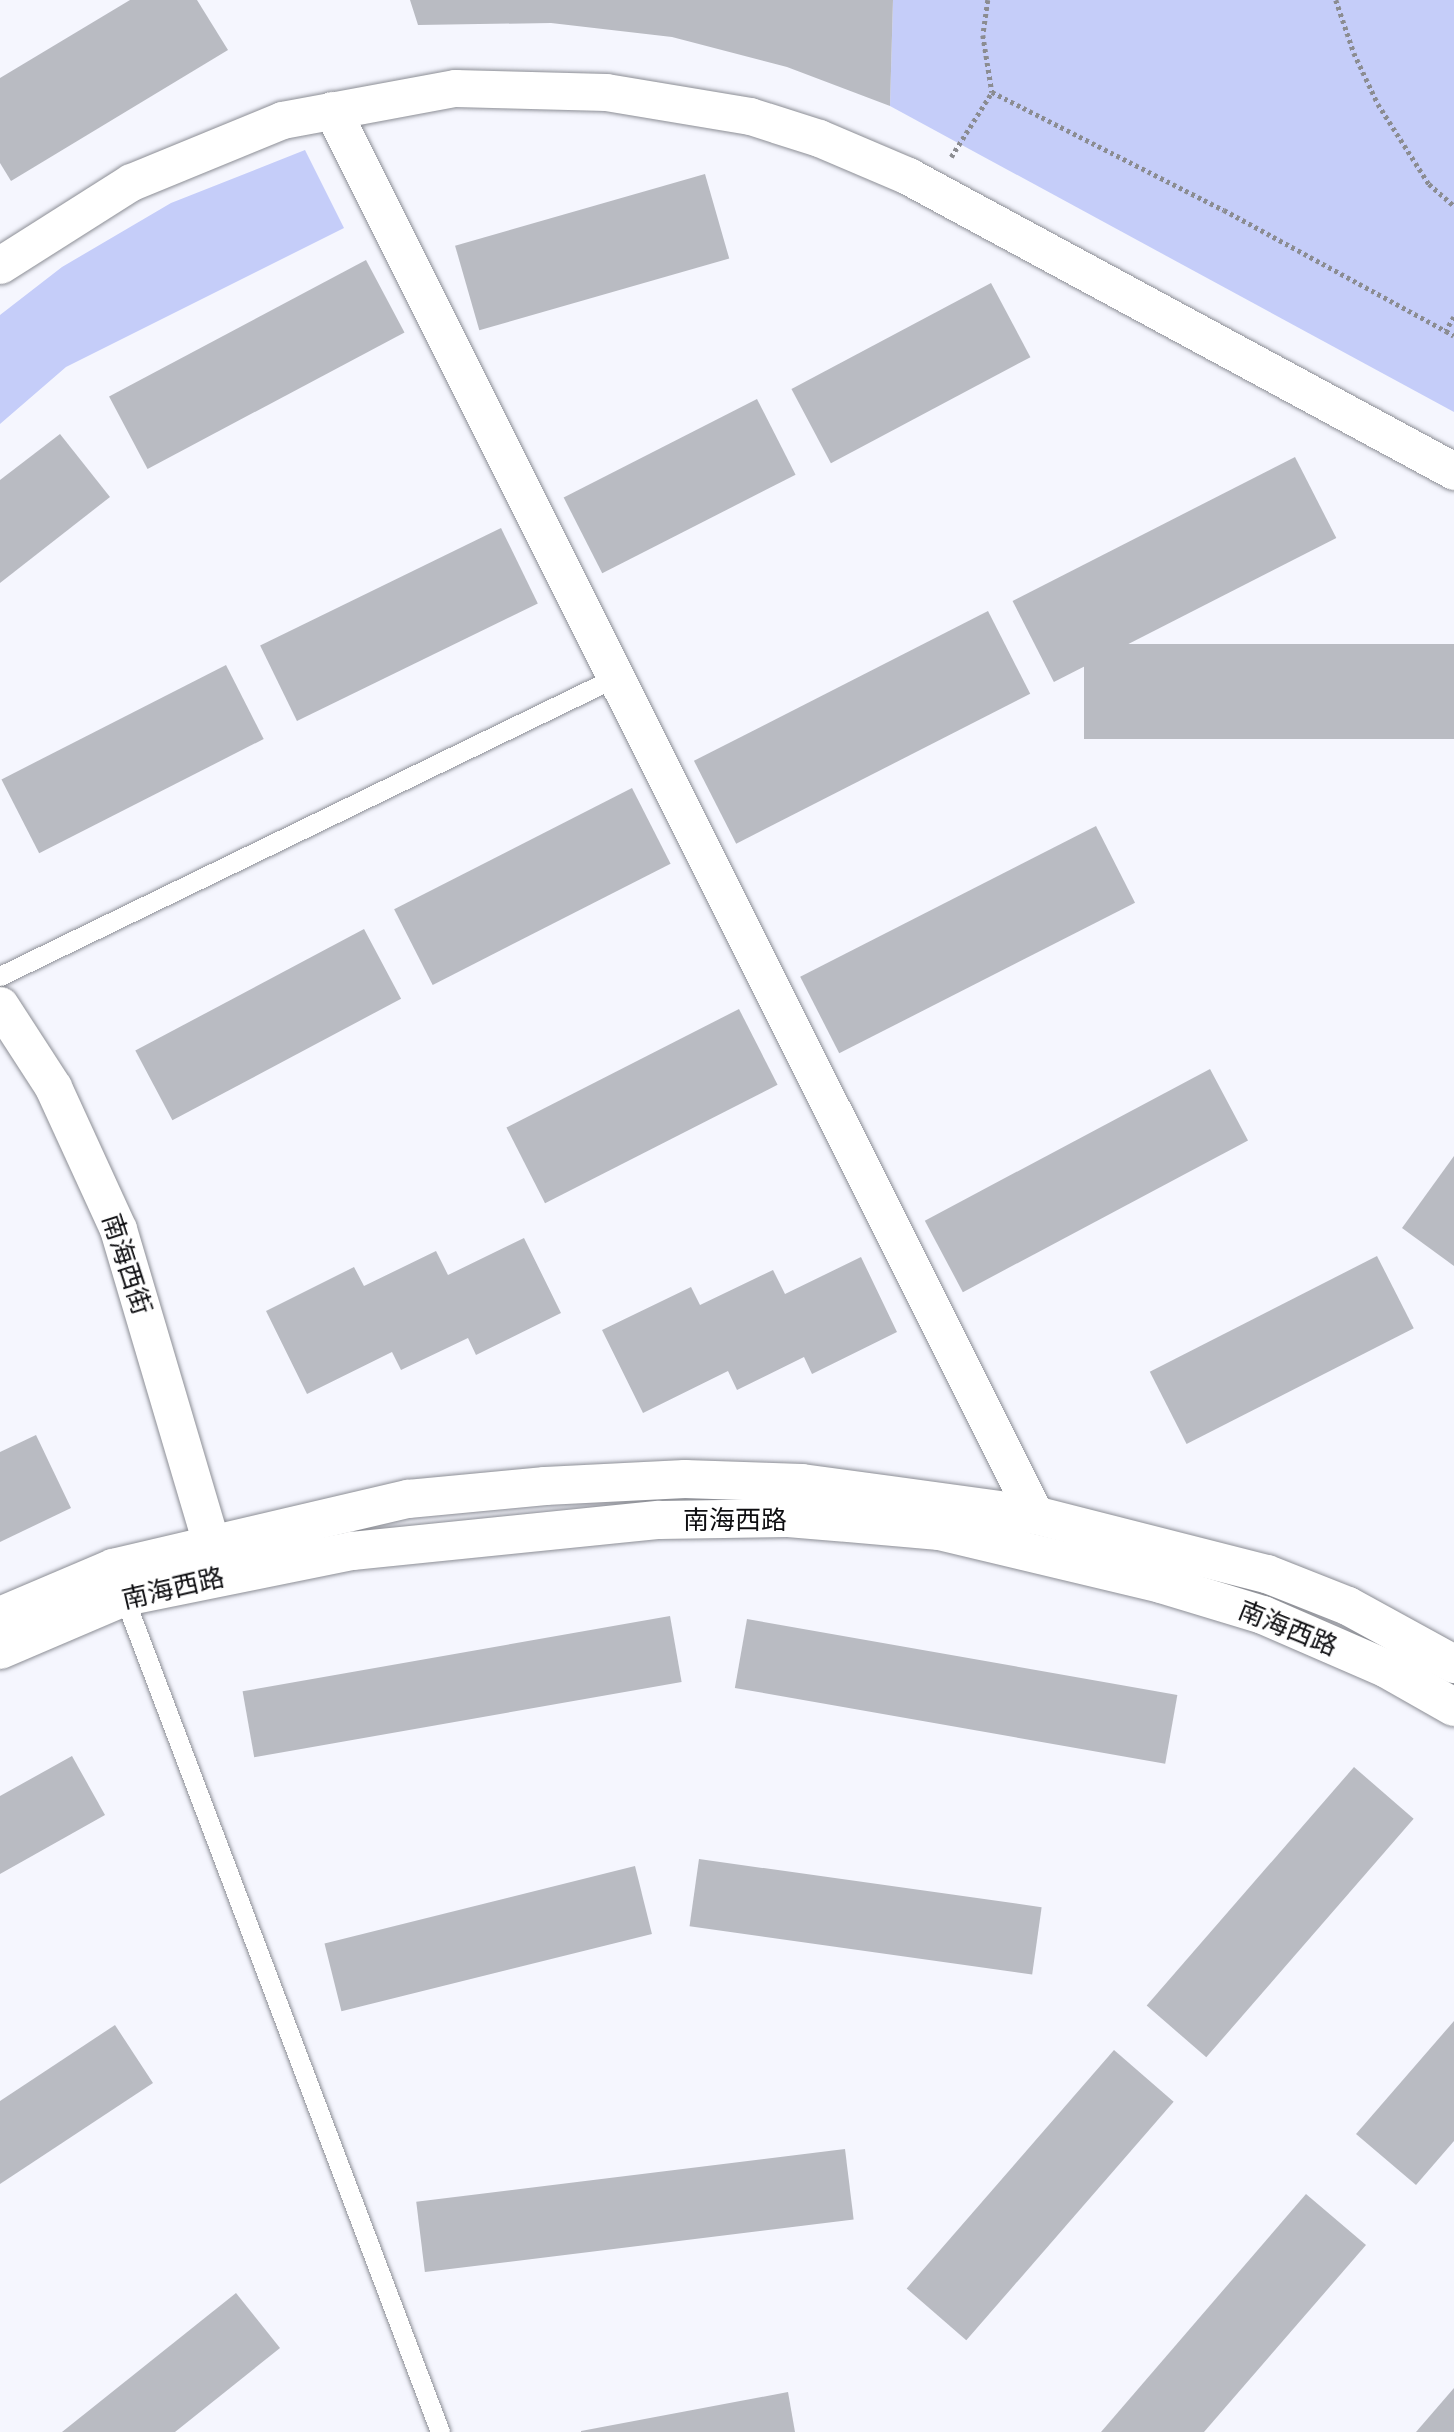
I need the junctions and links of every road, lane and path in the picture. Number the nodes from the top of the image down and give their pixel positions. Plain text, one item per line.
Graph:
1 (988, 0) edge
2 (1336, 0) edge
3 (992, 92) junction
4 (332, 110) junction
5 (931, 189) junction
6 (1454, 206) edge
7 (0, 265) edge
8 (1454, 317) edge
9 (1446, 331) junction
10 (1454, 336) edge
11 (1454, 471) edge
12 (616, 677) junction
13 (0, 976) edge
14 (0, 1005) edge
15 (1035, 1515) junction
16 (211, 1542) junction
17 (118, 1583) junction
18 (0, 1616) edge
19 (0, 1650) edge
20 (1454, 1664) edge
21 (1454, 1707) edge
22 (440, 2432) edge

1 - 3 path
2 - 6 path
3 - 5 path
3 - 9 path
4 - 5 street
4 - 7 street
4 - 12 street
5 - 11 street
8 - 9 path
9 - 10 path
12 - 13 lane
12 - 15 street
14 - 16 street, 南海西街
15 - 16 street, 南海西路
15 - 20 street, 南海西路
16 - 17 street, 南海西路
17 - 18 street, 南海西路
17 - 19 street, 南海西路
17 - 21 street, 南海西路
17 - 22 lane

